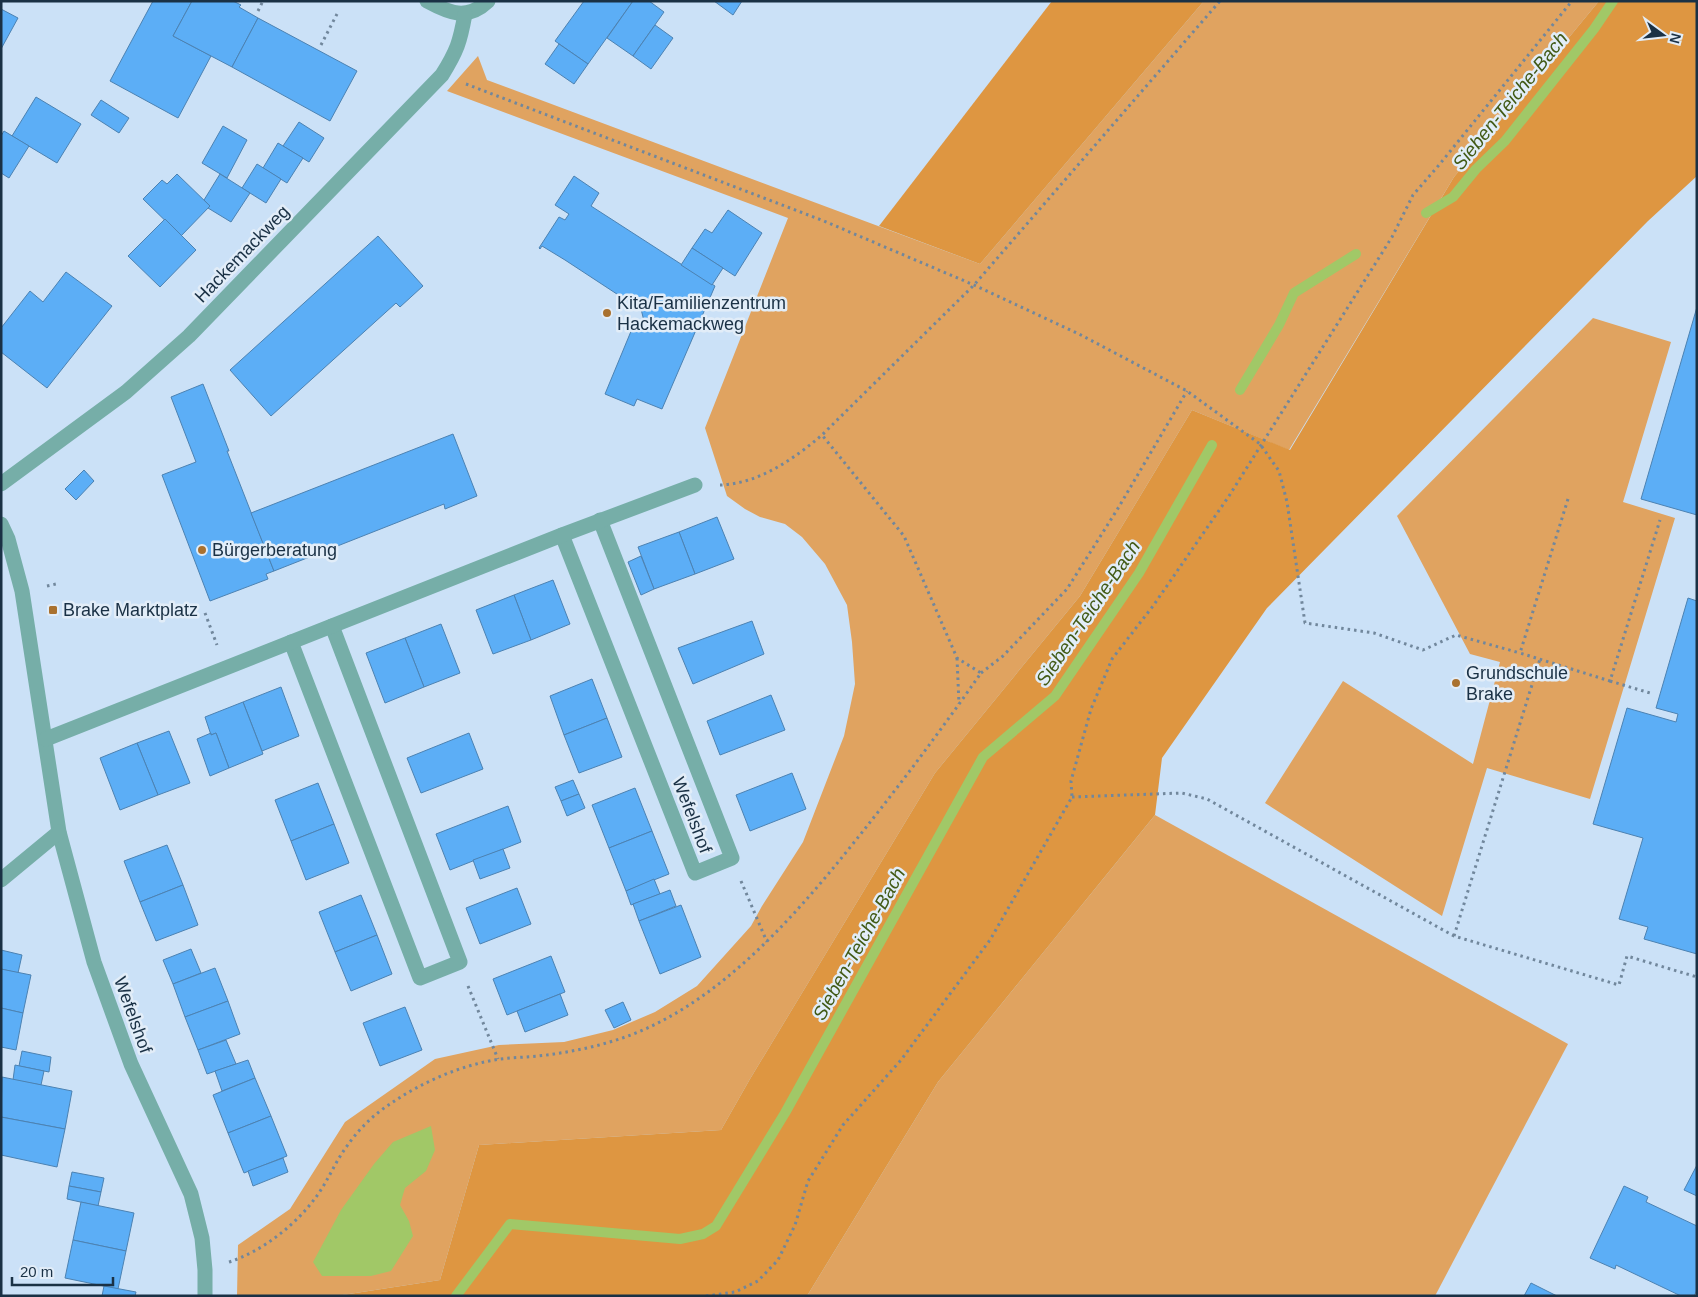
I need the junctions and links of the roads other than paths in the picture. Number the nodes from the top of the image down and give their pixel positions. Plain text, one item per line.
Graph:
1 (427, 1) edge
2 (488, 1) edge
3 (465, 14) junction
4 (1, 484) edge
5 (695, 485) road end
6 (600, 520) junction
7 (1, 524) edge
8 (562, 535) junction
9 (332, 626) junction
10 (291, 642) junction
11 (46, 739) junction
12 (59, 832) junction
13 (1, 880) edge
14 (204, 1296) edge

1 - 3 street
2 - 3 street
3 - 4 street, Hackemackweg
5 - 6 street
6 - 8 street
6 - 8 street, Wefelshof
7 - 11 street, Wefelshof
8 - 9 street
9 - 10 street
9 - 10 street
10 - 11 street
11 - 12 street, Wefelshof
12 - 13 street
12 - 14 street, Wefelshof

